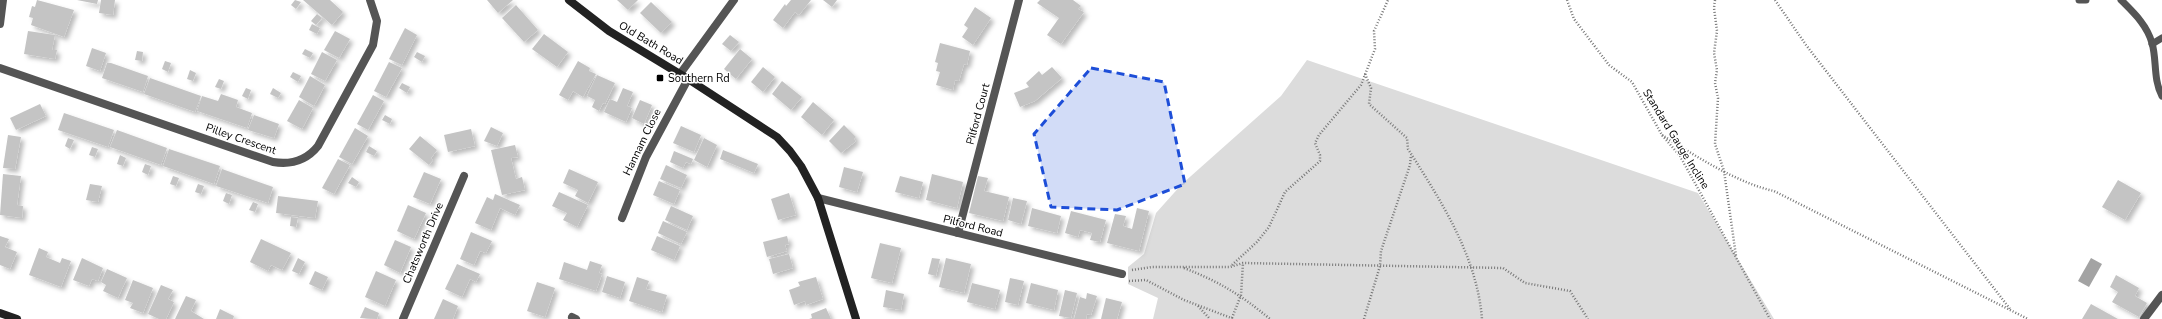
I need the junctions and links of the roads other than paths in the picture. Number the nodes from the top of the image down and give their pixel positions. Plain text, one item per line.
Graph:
1 (4, 0) edge
2 (370, 0) edge
3 (569, 0) edge
4 (734, 0) edge
5 (1019, 0) edge
6 (2079, 0) edge
7 (2086, 0) edge
8 (2121, 0) edge
9 (0, 24) edge
10 (2162, 38) edge
11 (2152, 44) junction
12 (0, 68) edge
13 (680, 74) junction
14 (688, 79) junction
15 (2162, 96) edge
16 (464, 176) dead end
17 (818, 198) junction
18 (622, 218) dead end
19 (958, 233) junction
20 (1122, 274) dead end
21 (2162, 295) edge
22 (0, 313) edge
23 (17, 319) edge
24 (403, 319) edge
25 (856, 319) edge
26 (2144, 319) edge

1 - 9 street
2 - 12 street, Pilley Crescent
3 - 13 street, Old Bath Road
4 - 13 street
5 - 19 street, Pilford Court
6 - 7 lane
8 - 11 lane
10 - 11 lane
11 - 15 lane
13 - 14 street, Old Bath Road
14 - 17 street, Old Bath Road
14 - 18 street, Hannam Close
16 - 24 street, Chatsworth Drive
17 - 19 street, Pilford Road
17 - 25 street, Old Bath Road
19 - 20 street, Pilford Road
21 - 26 street
22 - 23 street

